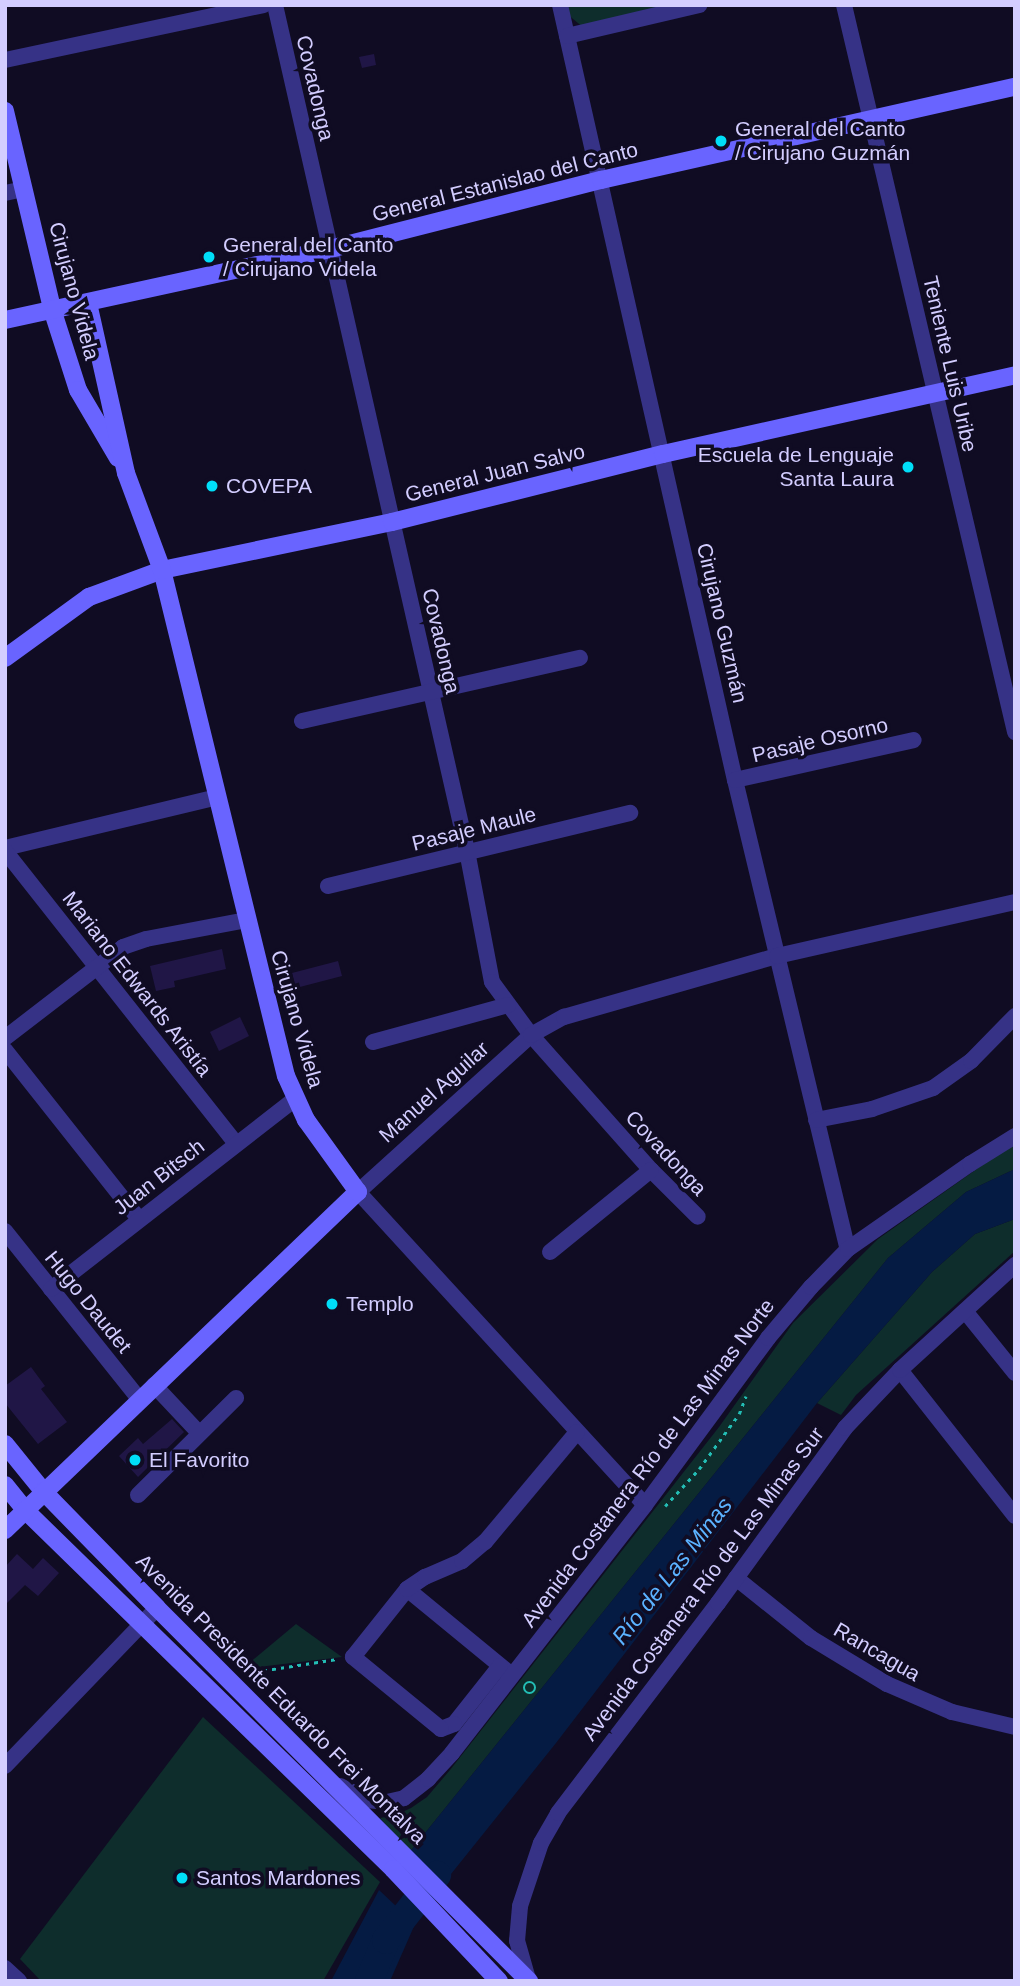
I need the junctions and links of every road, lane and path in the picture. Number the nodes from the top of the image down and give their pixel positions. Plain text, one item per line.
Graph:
1 (263, 5) edge
2 (275, 5) edge
3 (559, 5) edge
4 (699, 5) edge
5 (844, 5) edge
6 (567, 36) junction
7 (5, 60) edge
8 (1015, 87) edge
9 (5, 111) edge
10 (871, 121) junction
11 (601, 180) junction
12 (24, 189) junction
13 (5, 193) edge
14 (330, 249) junction
15 (88, 303) junction
16 (52, 309) junction
17 (5, 320) edge
18 (1015, 375) edge
19 (935, 393) junction
20 (663, 454) junction
21 (126, 473) junction
22 (392, 522) junction
23 (162, 570) junction
24 (7, 653) edge
25 (1015, 656) edge
26 (580, 658) dead end
27 (998, 660) junction
28 (431, 692) junction
29 (302, 721) dead end
30 (1015, 732) edge
31 (914, 740) dead end
32 (735, 780) junction
33 (218, 797) junction
34 (630, 813) dead end
35 (5, 850) edge
36 (467, 851) junction
37 (328, 886) dead end
38 (1015, 902) edge
39 (247, 920) junction
40 (777, 956) junction
41 (97, 966) junction
42 (508, 1005) junction
43 (1015, 1016) edge
44 (531, 1035) junction
45 (5, 1038) edge
46 (373, 1042) dead end
47 (5, 1050) edge
48 (295, 1099) junction
49 (816, 1120) junction
50 (1015, 1136) edge
51 (236, 1143) junction
52 (651, 1170) junction
53 (358, 1192) junction
54 (698, 1217) dead end
55 (139, 1219) junction
56 (5, 1231) edge
57 (848, 1249) junction
58 (550, 1252) dead end
59 (1015, 1265) edge
60 (51, 1289) junction
61 (965, 1311) junction
62 (900, 1370) junction
63 (1015, 1373) edge
64 (154, 1385) junction
65 (751, 1387) dead end
66 (236, 1398) dead end
67 (139, 1399) junction
68 (577, 1432) junction
69 (199, 1433) junction
70 (5, 1444) edge
71 (5, 1485) edge
72 (43, 1491) junction
73 (138, 1495) dead end
74 (25, 1510) junction
75 (651, 1510) junction
76 (1015, 1516) edge
77 (5, 1530) edge
78 (736, 1578) junction
79 (407, 1589) junction
80 (157, 1608) junction
81 (141, 1625) junction
82 (353, 1657) junction
83 (505, 1670) junction
84 (531, 1674) dead end
85 (227, 1677) junction
86 (529, 1682) dead end
87 (1015, 1727) edge
88 (5, 1766) edge
89 (332, 1781) junction
90 (399, 1862) junction
91 (460, 1924) junction
92 (5, 1968) edge
93 (529, 1980) edge
94 (19, 1981) edge
95 (499, 1981) edge

1 - 7 street
2 - 14 street, Covadonga
3 - 6 street, Cirujano Guzmán
4 - 6 street
5 - 10 street, Teniente Luis Uribe
6 - 11 street, Cirujano Guzmán
8 - 10 street, General Estanislao del Canto
9 - 12 street, Cirujano Videla
10 - 11 street, General Estanislao del Canto
10 - 19 street, Teniente Luis Uribe
11 - 14 street, General Estanislao del Canto
11 - 20 street, Cirujano Guzmán
12 - 13 street
12 - 16 street, Cirujano Videla
14 - 15 street, General Estanislao del Canto
14 - 22 street, Covadonga
15 - 16 street, General Estanislao del Canto
15 - 21 street, Cirujano Videla
16 - 17 street, General Estanislao del Canto
16 - 21 street, Cirujano Videla
18 - 19 street, General Juan Salvo
19 - 20 street, General Juan Salvo
19 - 27 street, Teniente Luis Uribe
20 - 22 street, General Juan Salvo
20 - 32 street, Cirujano Guzmán
21 - 23 street, Cirujano Videla
22 - 23 street, General Juan Salvo
22 - 28 street, Covadonga
23 - 24 street, General Juan Salvo
23 - 33 street, Cirujano Videla
25 - 27 street
26 - 28 street
27 - 30 street, Teniente Luis Uribe
28 - 29 street
28 - 36 street, Covadonga
31 - 32 street, Pasaje Osorno
32 - 40 street, Cirujano Guzmán
33 - 35 street
33 - 39 street, Cirujano Videla
34 - 36 street, Pasaje Maule
35 - 41 street, Mariano Edwards Aristía
36 - 37 street, Pasaje Maule
36 - 42 street, Covadonga
38 - 40 street, Manuel Aguilar
39 - 41 street
39 - 48 street, Cirujano Videla
40 - 44 street, Manuel Aguilar
40 - 49 street, Cirujano Guzmán
41 - 45 street
41 - 51 street, Mariano Edwards Aristía
42 - 44 street, Covadonga
42 - 46 street
43 - 49 street
44 - 52 street, Covadonga
44 - 53 street, Manuel Aguilar
47 - 55 street
48 - 51 street, Juan Bitsch
48 - 53 street, Cirujano Videla
49 - 57 street, Cirujano Guzmán
50 - 57 street, Avenida Costanera Río de Las Minas Norte
51 - 55 street, Juan Bitsch
52 - 54 street, Covadonga
52 - 58 street
53 - 64 street, Manuel Aguilar
53 - 68 street, Cirujano Videla
55 - 60 street, Juan Bitsch
56 - 60 street, Hugo Daudet
57 - 75 street, Avenida Costanera Río de Las Minas Norte
59 - 61 street, Avenida Costanera Río de Las Minas Sur
60 - 67 street, Hugo Daudet
61 - 62 street, Avenida Costanera Río de Las Minas Sur
61 - 63 street
62 - 76 street
62 - 78 street, Avenida Costanera Río de Las Minas Sur
64 - 67 street, Manuel Aguilar
64 - 69 street
65 - 75 path
66 - 69 street
67 - 72 street, Manuel Aguilar
68 - 75 street, Cirujano Videla
68 - 79 street
69 - 73 street
70 - 72 street, Avenida Presidente Eduardo Frei Montalva
71 - 74 street, Avenida Presidente Eduardo Frei Montalva
72 - 74 street, Manuel Aguilar
72 - 80 street, Avenida Presidente Eduardo Frei Montalva
74 - 77 street, Manuel Aguilar
74 - 81 street, Avenida Presidente Eduardo Frei Montalva
75 - 83 street, Avenida Costanera Río de Las Minas Norte
78 - 87 street, Rancagua
78 - 93 street, Avenida Costanera Río de Las Minas Sur
79 - 82 street
79 - 83 street
80 - 81 street
80 - 85 street, Avenida Presidente Eduardo Frei Montalva
81 - 88 street
81 - 90 street, Avenida Presidente Eduardo Frei Montalva
82 - 83 street
82 - 85 path
83 - 89 street, Avenida Costanera Río de Las Minas Norte
84 - 86 path
85 - 89 street, Avenida Presidente Eduardo Frei Montalva
89 - 90 street, Avenida Presidente Eduardo Frei Montalva
90 - 91 street, Avenida Presidente Eduardo Frei Montalva
91 - 93 street, Avenida Presidente Eduardo Frei Montalva
91 - 95 street, Avenida Presidente Eduardo Frei Montalva
92 - 94 street

